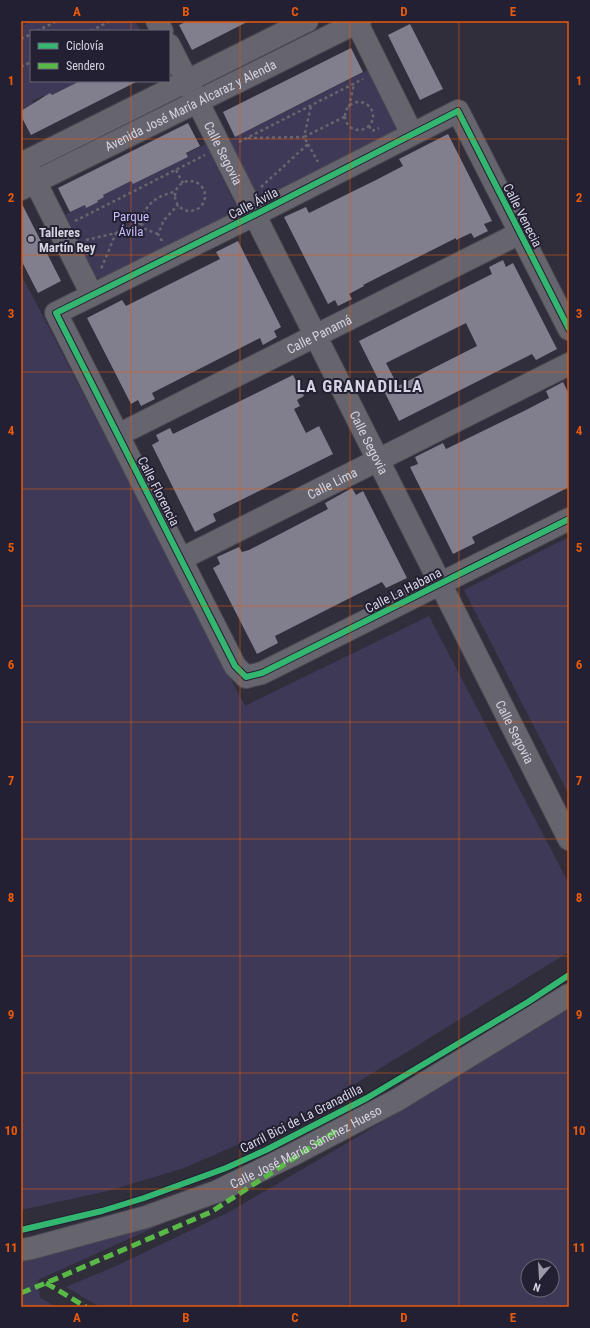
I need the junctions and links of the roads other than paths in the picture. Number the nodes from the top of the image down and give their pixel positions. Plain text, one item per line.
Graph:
1 (157, 21) edge
2 (307, 21) edge
3 (358, 22) edge
4 (162, 30) edge
5 (170, 46) edge
6 (187, 81) junction
7 (198, 102) junction
8 (458, 111) joint
9 (412, 134) junction
10 (22, 160) edge
11 (28, 186) edge
12 (264, 210) junction
13 (520, 233) junction
14 (92, 295) junction
15 (56, 313) joint
16 (569, 329) edge
17 (316, 336) junction
18 (569, 364) edge
19 (118, 435) junction
20 (378, 460) junction
21 (569, 519) edge
22 (181, 559) junction
23 (440, 584) junction
24 (246, 677) joint
25 (569, 839) edge
26 (569, 996) edge
27 (21, 1250) edge

1 - 4 street
2 - 6 street, Avenida José María Alcaraz y Alenda
3 - 7 street, Avenida José María Alcaraz y Alenda
3 - 9 street
5 - 6 street, Calle Segovia
6 - 7 street, Calle Segovia
6 - 10 street, Avenida José María Alcaraz y Alenda
7 - 11 street, Avenida José María Alcaraz y Alenda
7 - 12 street, Calle Segovia
8 - 9 street, Calle Ávila
8 - 13 street, Calle Venecia
9 - 12 street, Calle Ávila
10 - 11 street
11 - 14 street
12 - 14 street, Calle Ávila
12 - 17 street, Calle Segovia
13 - 16 street, Calle Venecia
13 - 17 street, Calle Panamá
14 - 15 street, Calle Ávila
15 - 19 street, Calle Florencia
17 - 19 street, Calle Panamá
17 - 20 street, Calle Segovia
18 - 20 street, Calle Lima
19 - 22 street, Calle Florencia
20 - 22 street, Calle Lima
20 - 23 street, Calle Segovia
21 - 23 street, Calle La Habana
22 - 24 street, Calle Florencia
23 - 24 street, Calle La Habana
23 - 25 street, Calle Segovia
26 - 27 street, Calle José María Sánchez Hueso

